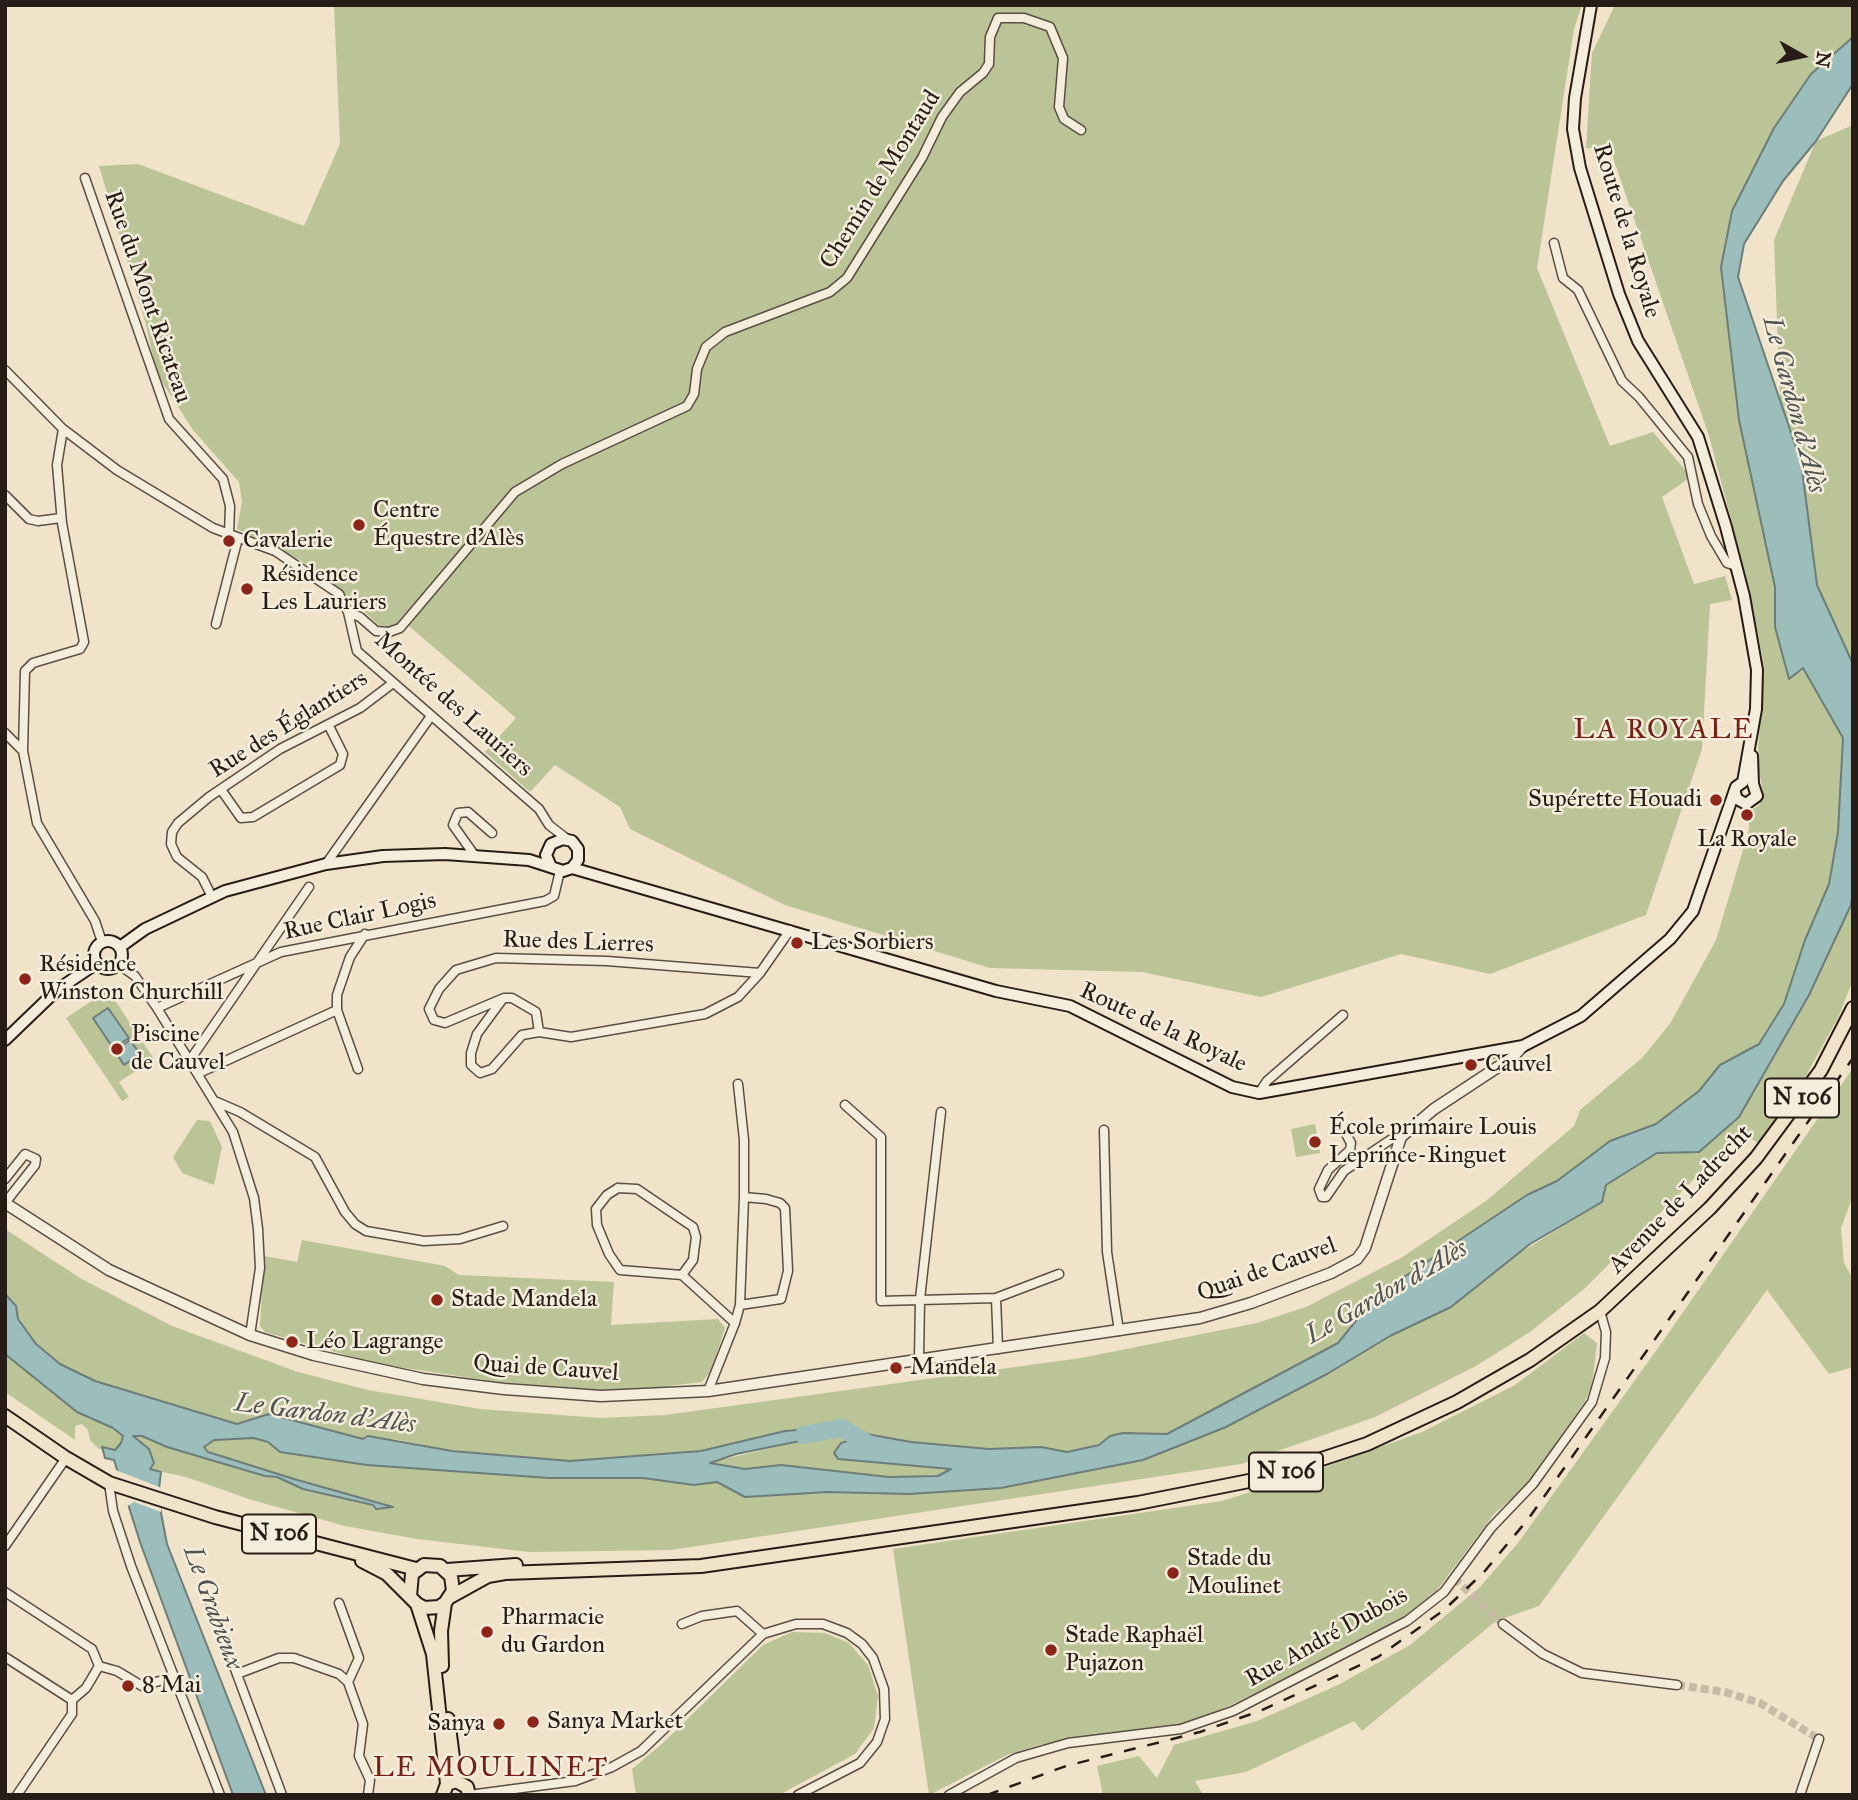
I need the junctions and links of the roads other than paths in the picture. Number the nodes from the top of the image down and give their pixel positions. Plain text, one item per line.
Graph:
1 (1591, 5) edge
2 (1081, 130) dead end
3 (85, 178) dead end
4 (1553, 243) dead end
5 (5, 370) edge
6 (63, 429) junction
7 (5, 495) edge
8 (61, 518) junction
9 (234, 536) junction
10 (1736, 566) junction
11 (348, 612) junction
12 (216, 624) dead end
13 (393, 682) junction
14 (431, 716) junction
15 (329, 726) junction
16 (5, 733) edge
17 (23, 751) junction
18 (1748, 783) junction
19 (222, 791) junction
20 (1735, 793) junction
21 (1742, 803) junction
22 (1724, 822) junction
23 (549, 825) junction
24 (492, 833) dead end
25 (567, 839) junction
26 (549, 848) junction
27 (579, 854) junction
28 (475, 856) junction
29 (529, 860) junction
30 (326, 864) junction
31 (572, 868) junction
32 (556, 869) junction
33 (610, 880) junction
34 (309, 887) dead end
35 (212, 897) junction
36 (790, 930) junction
37 (365, 934) junction
38 (102, 943) junction
39 (120, 947) junction
40 (258, 961) junction
41 (97, 963) junction
42 (118, 964) junction
43 (760, 973) junction
44 (504, 998) junction
45 (157, 1008) junction
46 (1853, 1008) edge
47 (337, 1010) junction
48 (1343, 1015) dead end
49 (540, 1032) junction
50 (5, 1040) edge
51 (1522, 1046) junction
52 (190, 1060) junction
53 (358, 1069) dead end
54 (199, 1073) junction
55 (738, 1084) dead end
56 (1259, 1093) junction
57 (217, 1101) junction
58 (845, 1105) dead end
59 (941, 1112) dead end
60 (1104, 1130) dead end
61 (1346, 1134) dead end
62 (1401, 1137) junction
63 (5, 1180) edge
64 (744, 1197) junction
65 (5, 1203) edge
66 (503, 1226) dead end
67 (1059, 1274) dead end
68 (682, 1275) junction
69 (996, 1298) junction
70 (920, 1299) junction
71 (740, 1305) junction
72 (1600, 1311) junction
73 (735, 1323) junction
74 (1119, 1332) junction
75 (250, 1335) junction
76 (998, 1349) junction
77 (919, 1360) junction
78 (708, 1391) junction
79 (5, 1416) edge
80 (66, 1458) junction
81 (113, 1485) junction
82 (5, 1546) edge
83 (343, 1551) junction
84 (416, 1569) junction
85 (447, 1570) junction
86 (565, 1570) junction
87 (5, 1592) edge
88 (414, 1600) junction
89 (448, 1600) junction
90 (209, 1602) dead end
91 (338, 1603) dead end
92 (682, 1624) dead end
93 (1503, 1624) tunnel mouth
94 (763, 1634) junction
95 (5, 1657) edge
96 (99, 1666) junction
97 (237, 1674) junction
98 (173, 1677) junction
99 (348, 1682) junction
100 (1677, 1685) tunnel mouth
101 (72, 1700) junction
102 (1819, 1739) dead end
103 (449, 1786) edge
104 (17, 1795) edge
105 (220, 1795) edge
106 (282, 1795) edge
107 (368, 1795) edge
108 (469, 1795) edge
109 (799, 1795) edge
110 (949, 1795) edge
111 (1800, 1795) edge

1 - 10 main road, Route de la Royale
2 - 11 street, Chemin de Montaud
3 - 9 street, Rue du Mont Ricateau
4 - 10 street
5 - 6 street, Montée des Lauriers
6 - 8 street
6 - 9 street, Montée des Lauriers
7 - 8 street
8 - 17 street
9 - 11 street, Montée des Lauriers
9 - 12 street, Rue du Mont Ricateau
10 - 18 main road, Route de la Royale
11 - 13 street, Montée des Lauriers
13 - 14 street, Montée des Lauriers
13 - 15 street, Rue des Églantiers
14 - 23 street, Montée des Lauriers
14 - 30 street
15 - 19 street, Rue des Églantiers
15 - 19 street
16 - 17 street
17 - 38 street
18 - 20 main road, Route de la Royale
18 - 21 main road, Route de la Royale
19 - 35 street, Rue des Églantiers
20 - 21 main road
20 - 22 main road, Route de la Royale
21 - 22 main road, Route de la Royale
22 - 51 main road, Route de la Royale
23 - 25 street, Montée des Lauriers
23 - 26 street
24 - 28 street
25 - 26 main road
25 - 27 main road
26 - 29 main road
26 - 32 main road
27 - 31 main road
27 - 33 main road, Route de la Royale
28 - 29 main road
28 - 30 main road
29 - 32 main road
30 - 35 main road
31 - 32 main road
31 - 33 main road, Route de la Royale
32 - 37 street, Rue Clair Logis
33 - 36 main road, Route de la Royale
34 - 40 street
35 - 39 main road
36 - 43 street
36 - 56 main road, Route de la Royale
37 - 40 street, Rue Clair Logis
37 - 47 street
38 - 39 main road
38 - 41 main road
39 - 42 main road
40 - 45 street, Rue Clair Logis
40 - 52 street
41 - 42 main road
41 - 50 main road
42 - 45 street
43 - 44 street, Rue des Lierres
43 - 49 street
44 - 49 street
44 - 49 street
45 - 52 street
46 - 72 main road, Avenue de Ladrecht / N 106
47 - 53 street
47 - 54 street
48 - 56 street
51 - 56 main road, Route de la Royale
51 - 62 street
52 - 54 street
54 - 57 street
55 - 64 street
57 - 66 street
57 - 75 street
58 - 70 street
59 - 70 street
60 - 74 street
61 - 62 street
62 - 74 street, Quai de Cauvel
63 - 65 street
64 - 71 street
64 - 71 street
65 - 75 street, Quai de Cauvel
67 - 69 street
68 - 68 street
68 - 73 street
69 - 70 street
69 - 76 street
70 - 77 street
71 - 73 street
72 - 86 main road, N 106
72 - 110 street, Rue André Dubois
73 - 78 street
74 - 76 street, Quai de Cauvel
75 - 78 street, Quai de Cauvel
76 - 77 street, Quai de Cauvel
77 - 78 street, Quai de Cauvel
79 - 80 main road, N 106
80 - 81 main road, N 106
80 - 82 street
81 - 83 main road, N 106
81 - 98 street
83 - 84 main road, N 106
83 - 88 main road, N 106
84 - 85 main road
84 - 88 main road
85 - 86 main road, N 106
85 - 89 main road
86 - 89 main road, N 106
87 - 96 street
88 - 89 main road
88 - 103 main road
89 - 103 main road
90 - 97 street
91 - 99 street
92 - 94 street
93 - 100 street
94 - 108 street
94 - 109 street
95 - 101 street
96 - 98 street
96 - 101 street
97 - 99 street
97 - 106 street
98 - 105 street
99 - 107 street
101 - 104 street
102 - 111 street
103 - 108 main road

